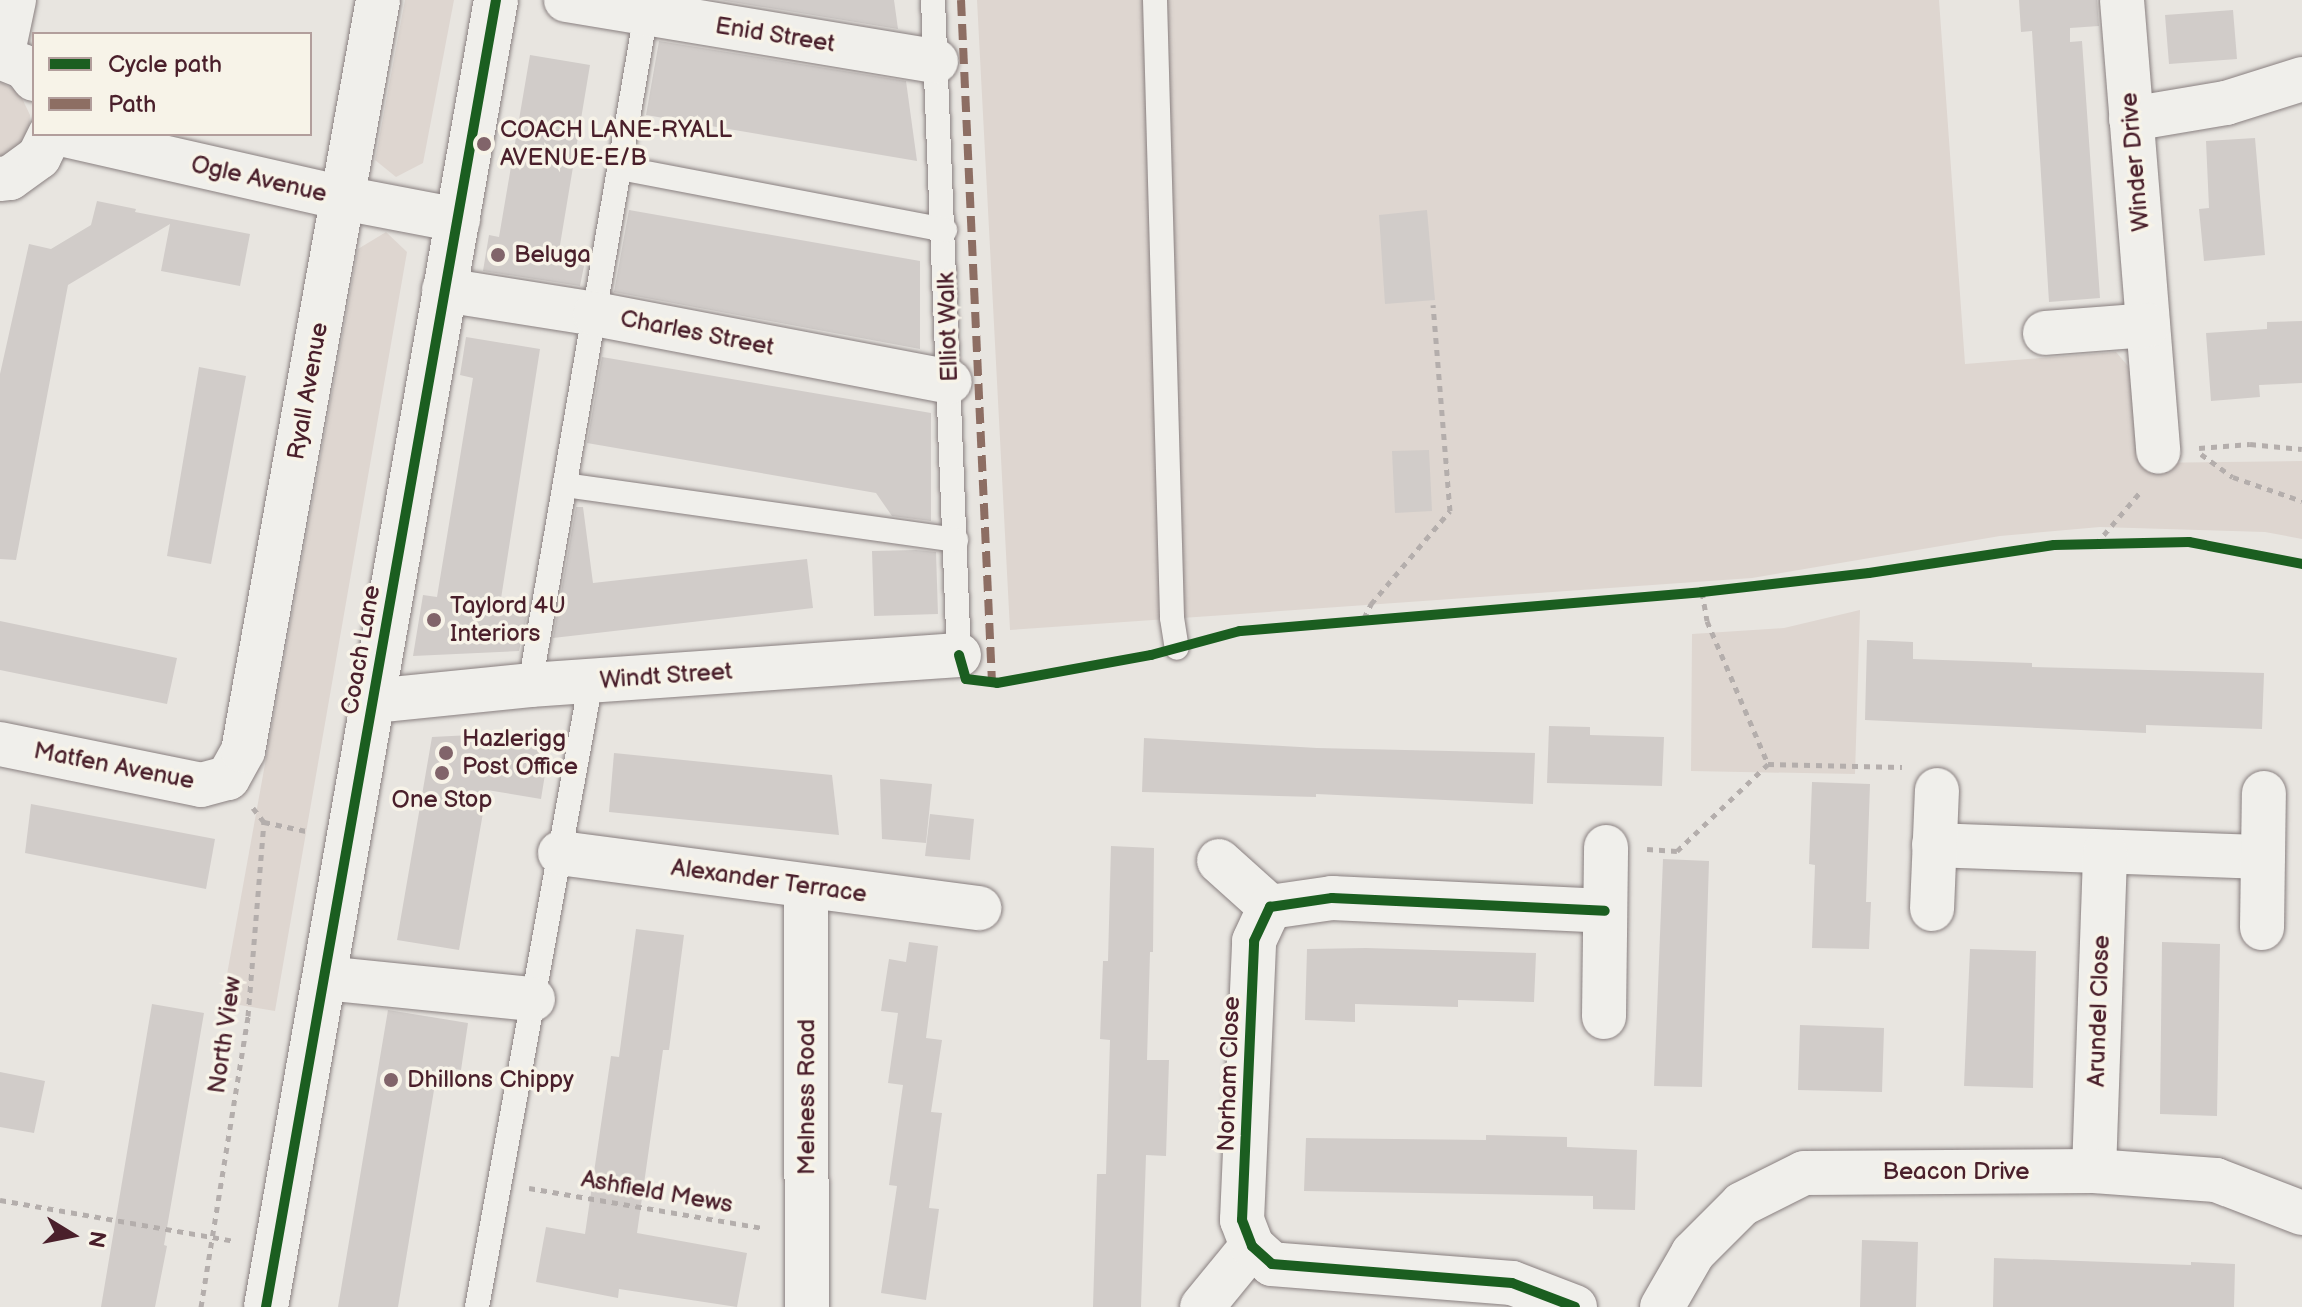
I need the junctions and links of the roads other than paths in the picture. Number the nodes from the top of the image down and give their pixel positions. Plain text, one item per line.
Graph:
1 (14, 0) edge
2 (378, 0) edge
3 (496, 0) edge
4 (566, 0) edge
5 (933, 0) edge
6 (1155, 0) edge
7 (2122, 0) edge
8 (647, 7) edge
9 (936, 61) junction
10 (12, 64) edge
11 (2302, 79) edge
12 (2131, 119) junction
13 (49, 136) edge
14 (70, 136) edge
15 (620, 168) junction
16 (0, 179) edge
17 (343, 198) junction
18 (458, 220) junction
19 (945, 230) junction
20 (444, 290) junction
21 (595, 314) junction
22 (2148, 325) junction
23 (2045, 333) dead end
24 (950, 382) junction
25 (2158, 452) road end
26 (565, 485) junction
27 (956, 540) junction
28 (1177, 648) dead end
29 (959, 655) joint
30 (591, 681) junction
31 (530, 685) junction
32 (373, 701) junction
33 (0, 744) edge
34 (228, 778) joint
35 (1937, 790) road end
36 (2264, 793) dead end
37 (1934, 845) junction
38 (1606, 847) road end
39 (2105, 852) junction
40 (560, 853) junction
41 (2263, 857) junction
42 (1219, 861) dead end
43 (806, 886) junction
44 (1270, 907) junction
45 (979, 908) dead end
46 (1932, 909) dead end
47 (1605, 911) junction
48 (2262, 928) dead end
49 (325, 978) junction
50 (533, 999) junction
51 (1604, 1017) dead end
52 (2094, 1171) junction
53 (2302, 1213) edge
54 (1252, 1246) junction
55 (266, 1307) edge
56 (477, 1307) edge
57 (807, 1307) edge
58 (1202, 1307) edge
59 (1575, 1307) edge
60 (1662, 1307) edge

1 - 10 street
2 - 17 street, Ryall Avenue
3 - 18 street, Coach Lane
4 - 8 street, Enid Street
5 - 9 lane, Elliot Walk
6 - 28 lane
7 - 12 street, Winder Drive
8 - 9 street, Enid Street
8 - 15 lane
9 - 19 lane, Elliot Walk
11 - 12 street
12 - 22 street, Winder Drive
13 - 16 street
14 - 17 street, Ogle Avenue
15 - 19 lane
15 - 21 lane
17 - 18 street, Ogle Avenue
17 - 34 street, Ryall Avenue
18 - 20 street, Coach Lane
19 - 24 lane, Elliot Walk
20 - 21 street, Charles Street
20 - 32 street, Coach Lane
21 - 24 street, Charles Street
21 - 26 lane
22 - 23 street
22 - 25 street, Winder Drive
24 - 27 lane, Elliot Walk
26 - 27 lane
26 - 31 lane
27 - 29 lane, Elliot Walk
29 - 30 street, Windt Street
30 - 31 street, Windt Street
30 - 40 lane
31 - 32 street, Windt Street
32 - 49 street, Coach Lane
33 - 34 street, Matfen Avenue
35 - 37 street
36 - 41 street
37 - 39 street
37 - 46 street
38 - 47 street
39 - 41 street
39 - 52 street, Arundel Close
40 - 43 street, Alexander Terrace
40 - 50 lane
41 - 48 street
42 - 44 street
43 - 45 street, Alexander Terrace
43 - 57 street, Melness Road
44 - 47 street
44 - 54 street, Norham Close
47 - 51 street
49 - 50 street
49 - 55 street, Coach Lane
50 - 56 lane
52 - 53 street, Beacon Drive
52 - 60 street, Beacon Drive
54 - 58 street
54 - 59 street

